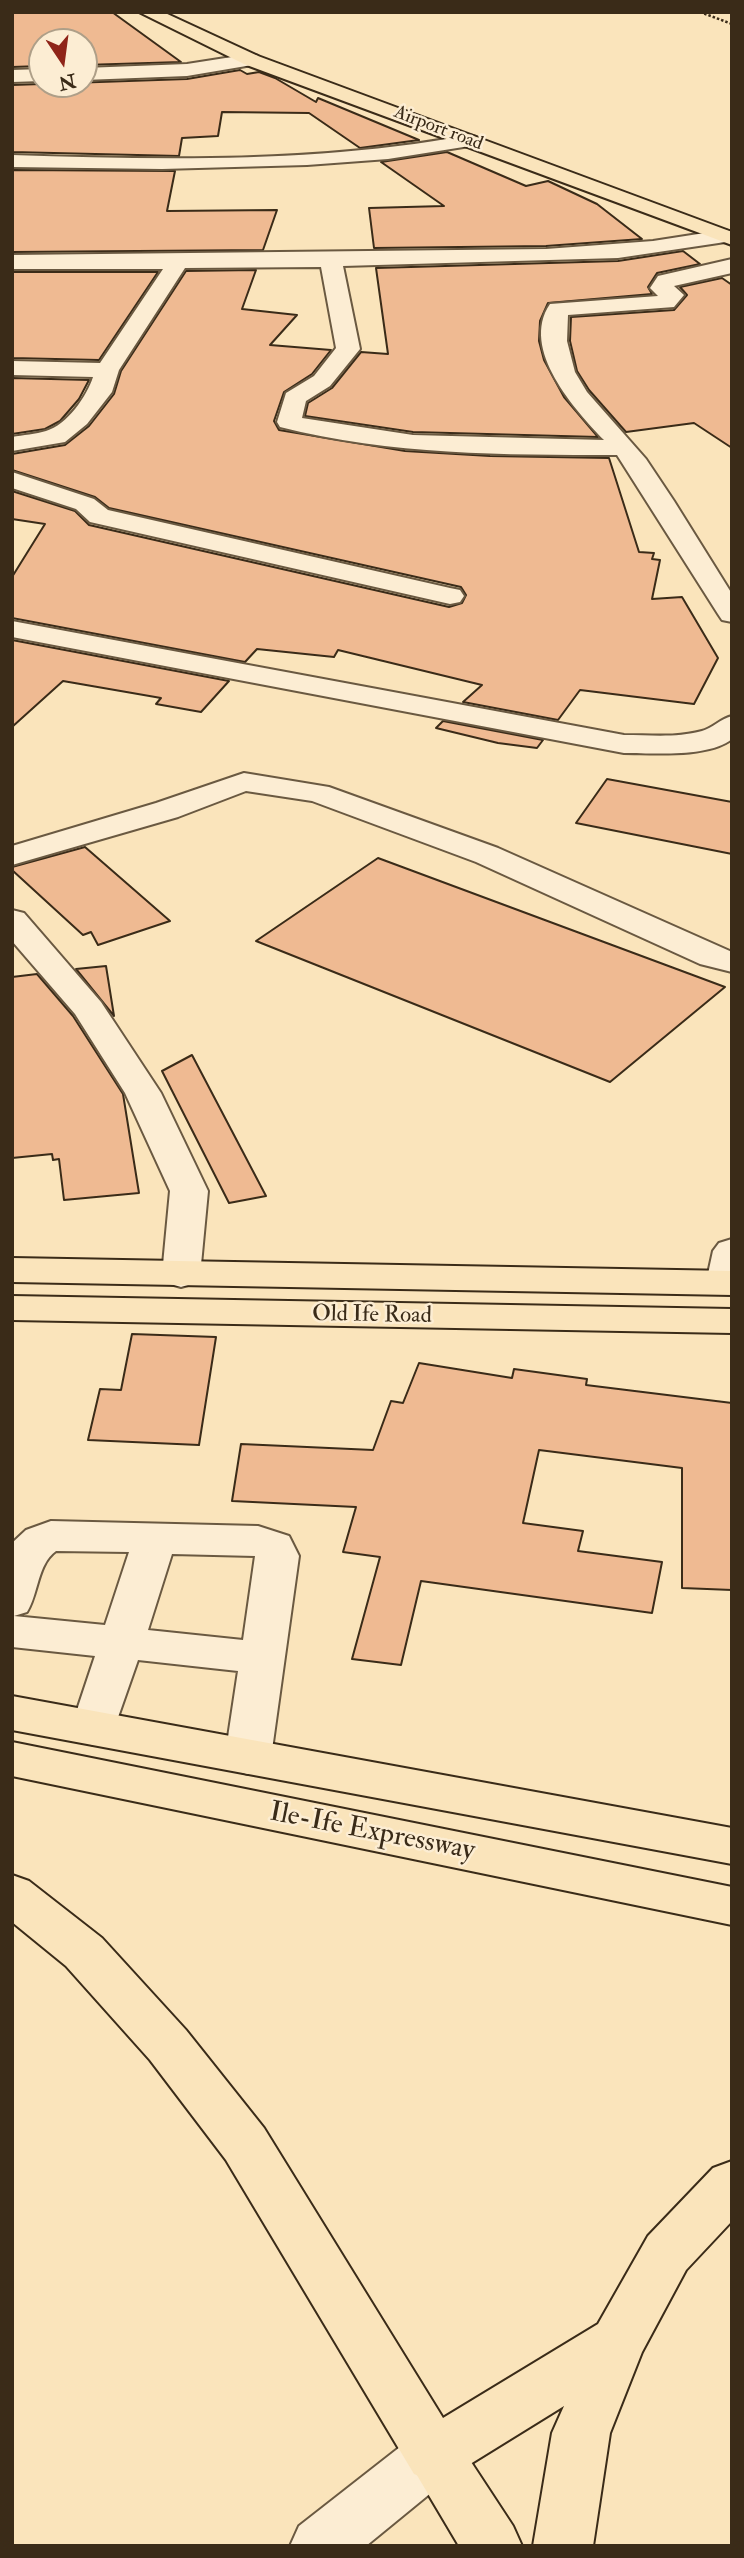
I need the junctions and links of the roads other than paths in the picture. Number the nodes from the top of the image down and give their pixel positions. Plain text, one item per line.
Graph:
1 (148, 12) edge
2 (192, 12) edge
3 (254, 46) junction
4 (98, 73) edge
5 (469, 141) junction
6 (12, 161) edge
7 (729, 231) edge
8 (331, 260) junction
9 (12, 262) edge
10 (178, 263) junction
11 (732, 266) edge
12 (12, 368) edge
13 (107, 370) junction
14 (12, 444) edge
15 (622, 448) junction
16 (12, 480) edge
17 (450, 596) dead end
18 (732, 614) edge
19 (12, 629) edge
20 (732, 725) edge
21 (12, 856) edge
22 (12, 920) edge
23 (732, 962) edge
24 (12, 1270) edge
25 (730, 1272) edge
26 (181, 1275) junction
27 (12, 1308) edge
28 (732, 1321) edge
29 (155, 1538) junction
30 (12, 1601) edge
31 (12, 1631) edge
32 (122, 1643) junction
33 (263, 1658) junction
34 (12, 1713) edge
35 (94, 1728) junction
36 (248, 1756) junction
37 (12, 1759) edge
38 (723, 1844) edge
39 (12, 1894) edge
40 (732, 1906) edge
41 (732, 2184) edge
42 (618, 2342) junction
43 (435, 2455) junction
44 (320, 2546) edge
45 (492, 2546) edge
46 (563, 2546) edge

1 - 3 main road, Airport road
2 - 3 main road, Airport road
3 - 4 street
3 - 5 main road, Airport road
3 - 7 main road, Airport road
5 - 6 street
5 - 7 main road, Airport road
7 - 8 street
8 - 10 street
8 - 15 street
9 - 10 street
10 - 13 street
11 - 15 street
12 - 13 street
13 - 14 street
15 - 18 street
16 - 17 street
19 - 20 street
21 - 23 street
22 - 26 street
24 - 26 main road, Old Ife Road
25 - 26 main road, Old Ife Road
27 - 28 main road, Old Ife Road
29 - 30 street
29 - 32 street
29 - 33 street
31 - 32 street
32 - 33 street
32 - 35 street
33 - 36 street
34 - 35 main road
35 - 36 main road
36 - 38 main road
37 - 40 main road, Ile-Ife Expressway
39 - 43 main road
41 - 42 main road
42 - 43 main road
42 - 46 main road
43 - 44 street
43 - 45 main road

